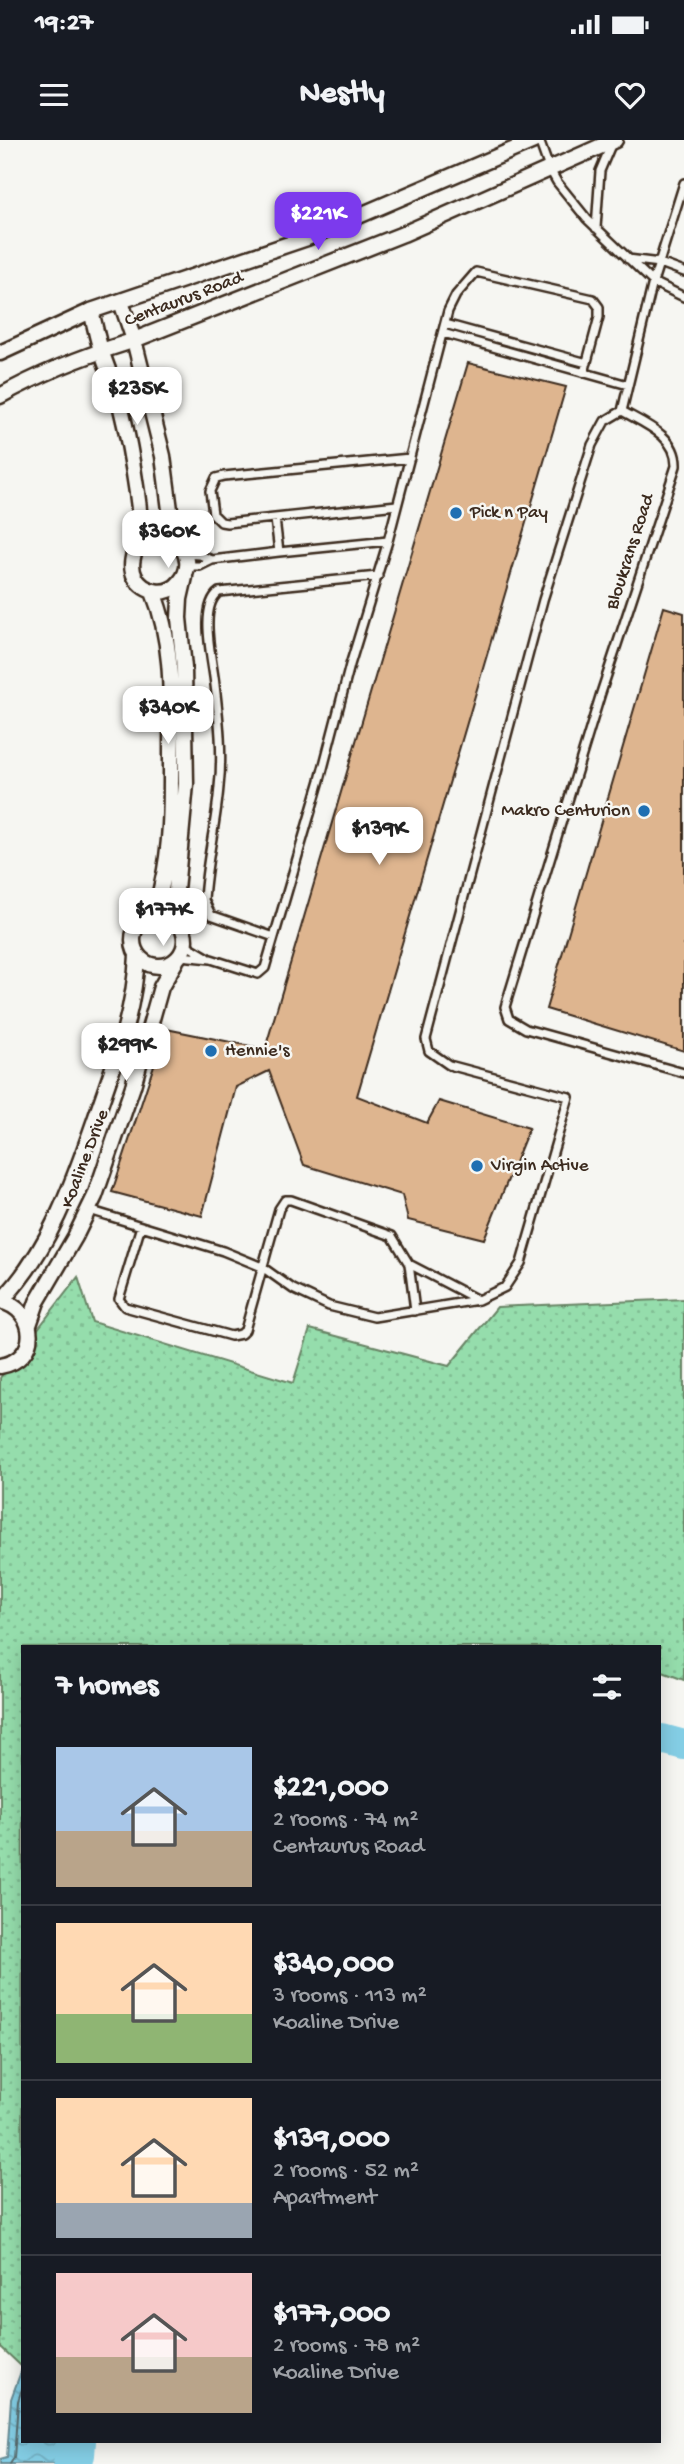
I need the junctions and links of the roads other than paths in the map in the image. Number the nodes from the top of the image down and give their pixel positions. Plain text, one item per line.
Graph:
1 (537, 140) edge
2 (614, 140) edge
3 (549, 168) junction
4 (684, 183) edge
5 (596, 229) junction
6 (628, 258) junction
7 (660, 263) junction
8 (684, 272) edge
9 (653, 282) junction
10 (684, 297) edge
11 (121, 302) junction
12 (91, 311) junction
13 (445, 324) junction
14 (443, 333) junction
15 (134, 340) junction
16 (101, 351) junction
17 (0, 353) edge
18 (587, 363) junction
19 (584, 373) junction
20 (628, 385) junction
21 (0, 397) edge
22 (622, 411) junction
23 (410, 458) junction
24 (397, 505) junction
25 (275, 519) junction
26 (388, 541) junction
27 (136, 549) junction
28 (279, 552) junction
29 (184, 560) junction
30 (378, 576) junction
31 (153, 592) junction
32 (153, 915) junction
33 (176, 920) junction
34 (274, 937) junction
35 (180, 953) junction
36 (137, 955) junction
37 (211, 959) junction
38 (684, 1073) edge
39 (64, 1200) junction
40 (89, 1210) junction
41 (141, 1226) junction
42 (409, 1264) junction
43 (262, 1267) junction
44 (478, 1300) junction
45 (0, 1301) edge
46 (415, 1311) junction
47 (29, 1325) junction
48 (0, 1366) edge

1 - 3 lane
1 - 11 street, Centaurus Road
2 - 3 street, Centaurus Road
2 - 5 lane
3 - 5 lane
3 - 15 street, Centaurus Road
4 - 7 lane
5 - 6 lane
6 - 7 lane
6 - 9 lane
7 - 8 lane
7 - 9 lane
9 - 10 lane
9 - 20 lane
11 - 12 street, Centaurus Road
11 - 15 street
12 - 16 street
12 - 17 street, Centaurus Road
13 - 14 lane
13 - 18 lane
13 - 18 lane
14 - 19 lane
14 - 23 lane
15 - 16 street, Centaurus Road
15 - 29 street
16 - 21 street, Centaurus Road
16 - 27 street
18 - 19 lane
19 - 20 lane
20 - 22 lane
22 - 38 lane, Bloukrans Road
22 - 44 lane
23 - 24 lane
23 - 25 lane
24 - 25 lane
24 - 26 lane
25 - 28 lane
26 - 28 lane
26 - 30 lane
27 - 29 street
27 - 31 street
28 - 29 lane
29 - 31 street
29 - 33 street
30 - 34 lane
30 - 34 lane
31 - 32 street
32 - 33 street
32 - 36 street
33 - 35 street
34 - 37 lane
35 - 36 street
35 - 37 lane
35 - 37 lane
35 - 40 street, Koaline Drive
36 - 39 street, Koaline Drive
39 - 40 street
39 - 45 street, Koaline Drive
40 - 41 lane
40 - 47 street, Koaline Drive
41 - 43 lane
41 - 43 lane
42 - 43 lane
42 - 44 lane
42 - 46 lane
43 - 46 lane
44 - 46 lane
45 - 47 street, Koaline Drive
47 - 48 street, Koaline Drive

